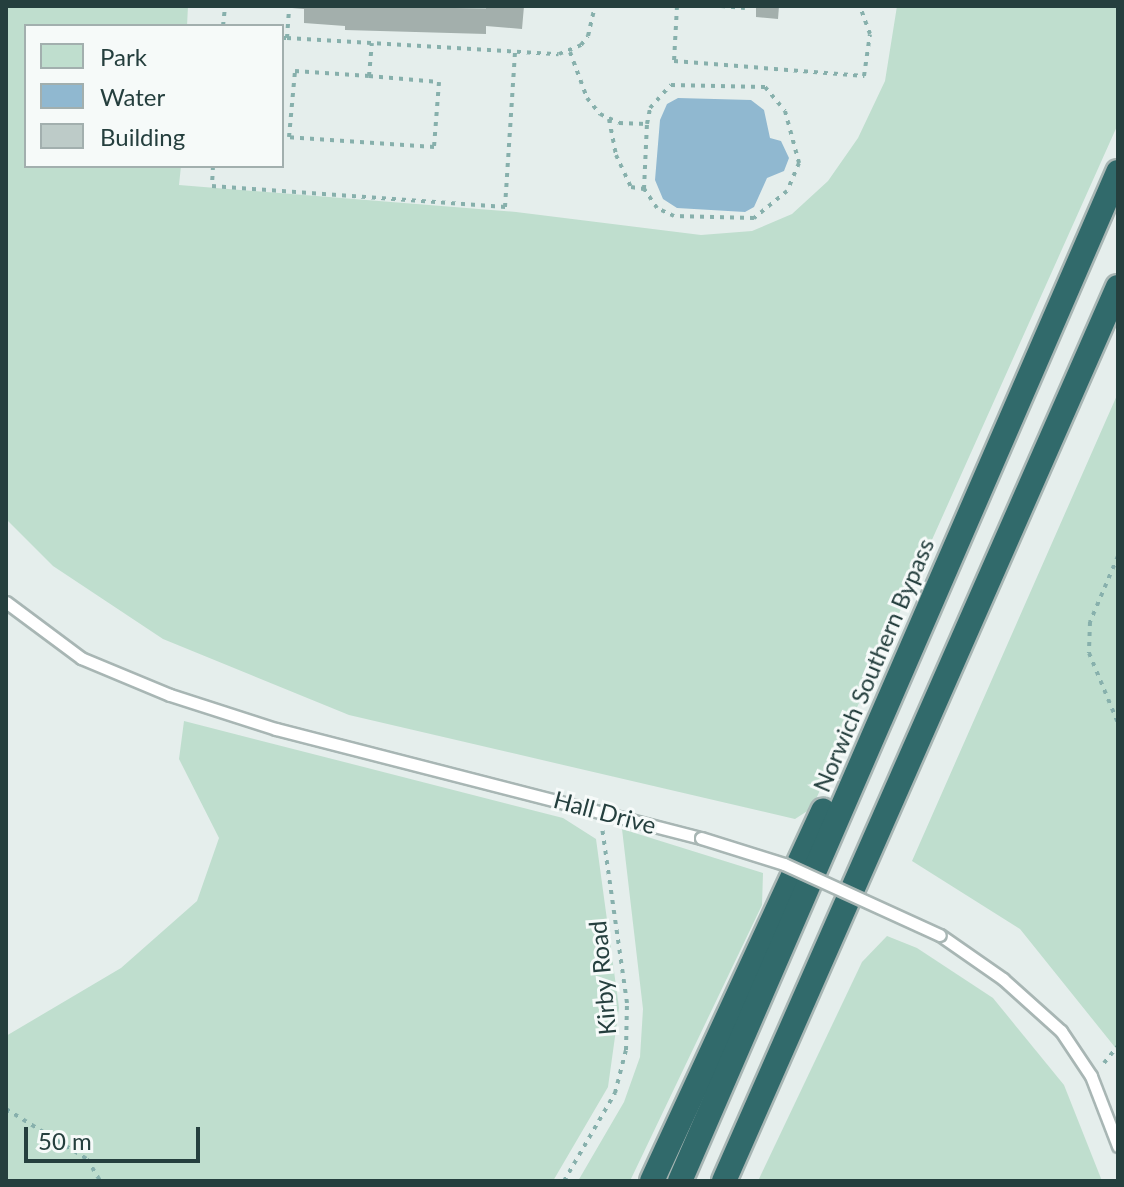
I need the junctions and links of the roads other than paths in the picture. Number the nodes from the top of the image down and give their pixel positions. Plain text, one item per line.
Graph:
1 (1118, 172) edge
2 (1118, 287) edge
3 (956, 544) junction
4 (6, 602) edge
5 (1118, 1146) edge
6 (652, 1181) edge
7 (680, 1181) edge
8 (725, 1181) edge

1 - 3 highway, Norwich Southern Bypass
2 - 8 highway
3 - 6 highway
3 - 7 highway, Norwich Southern Bypass
4 - 5 lane, Hall Drive, bridge

